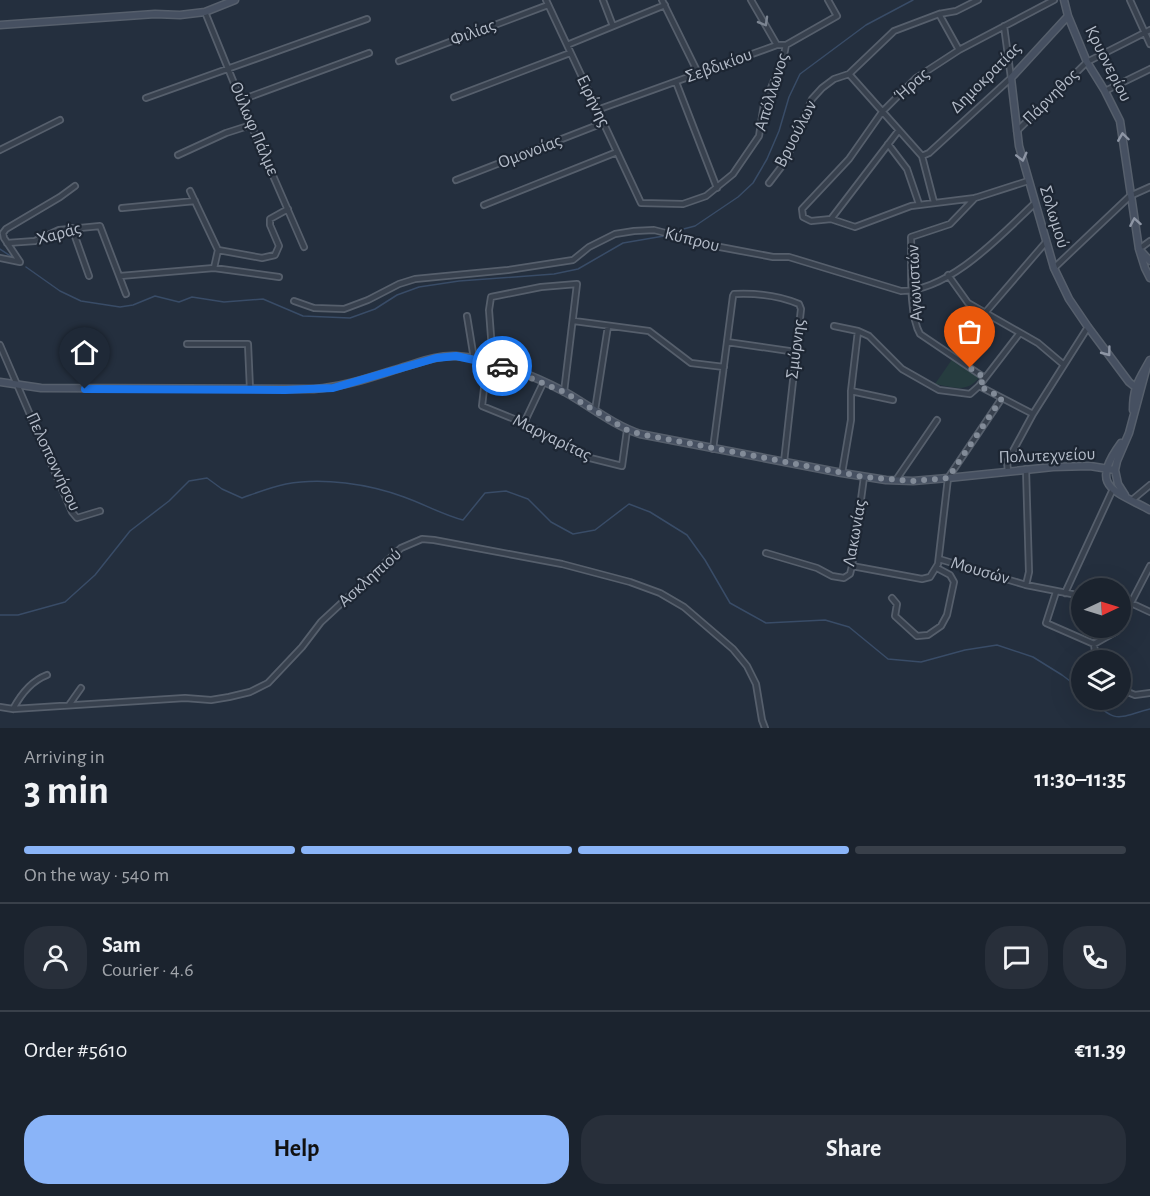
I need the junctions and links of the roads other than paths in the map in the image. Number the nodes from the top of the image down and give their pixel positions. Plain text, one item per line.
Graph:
1 (236, 0) edge
2 (603, 0) edge
3 (751, 0) edge
4 (828, 0) edge
5 (978, 0) edge
6 (1054, 0) edge
7 (1064, 0) edge
8 (1130, 0) edge
9 (547, 2) edge
10 (664, 3) edge
11 (205, 12) junction
12 (939, 14) junction
13 (1068, 16) junction
14 (367, 19) dead end
15 (0, 25) edge
16 (613, 26) junction
17 (1004, 26) junction
18 (1148, 31) edge
19 (1150, 44) edge
20 (567, 45) junction
21 (777, 45) junction
22 (786, 45) junction
23 (959, 50) junction
24 (369, 53) dead end
25 (570, 53) junction
26 (399, 61) dead end
27 (1087, 62) junction
28 (1150, 69) edge
29 (229, 70) junction
30 (698, 73) junction
31 (849, 74) junction
32 (1011, 78) junction
33 (676, 82) junction
34 (1105, 91) junction
35 (454, 97) dead end
36 (146, 98) dead end
37 (241, 100) junction
38 (597, 110) junction
39 (882, 112) junction
40 (60, 120) dead end
41 (603, 123) junction
42 (251, 125) junction
43 (899, 130) junction
44 (1016, 132) junction
45 (888, 144) junction
46 (0, 150) edge
47 (617, 152) junction
48 (178, 155) dead end
49 (922, 156) junction
50 (456, 180) dead end
51 (1028, 181) junction
52 (769, 183) dead end
53 (75, 186) dead end
54 (1150, 187) edge
55 (717, 189) junction
56 (190, 191) dead end
57 (1130, 195) junction
58 (975, 198) junction
59 (195, 201) junction
60 (641, 202) joint
61 (934, 202) junction
62 (919, 204) junction
63 (1034, 204) junction
64 (484, 206) dead end
65 (122, 208) dead end
66 (288, 209) junction
67 (831, 219) junction
68 (72, 228) junction
69 (1150, 241) edge
70 (1046, 242) junction
71 (7, 243) junction
72 (304, 247) dead end
73 (1139, 249) junction
74 (218, 250) junction
75 (0, 258) edge
76 (1150, 261) edge
77 (214, 268) junction
78 (1054, 268) junction
79 (948, 275) junction
80 (89, 276) dead end
81 (120, 276) junction
82 (279, 277) dead end
83 (1150, 278) edge
84 (912, 291) junction
85 (126, 294) dead end
86 (294, 301) dead end
87 (985, 313) junction
88 (467, 316) dead end
89 (573, 321) junction
90 (608, 326) junction
91 (834, 326) dead end
92 (1089, 327) junction
93 (858, 330) junction
94 (1019, 334) junction
95 (727, 342) junction
96 (187, 344) dead end
97 (0, 345) edge
98 (796, 352) junction
99 (474, 359) junction
100 (490, 362) junction
101 (1148, 363) edge
102 (1064, 365) junction
103 (724, 367) junction
104 (985, 378) junction
105 (0, 382) edge
106 (543, 383) junction
107 (18, 386) junction
108 (979, 386) junction
109 (1137, 388) junction
110 (250, 389) junction
111 (851, 391) junction
112 (564, 392) junction
113 (1002, 398) junction
114 (893, 400) dead end
115 (595, 410) junction
116 (1033, 414) junction
117 (937, 420) dead end
118 (524, 423) junction
119 (627, 430) junction
120 (1129, 434) junction
121 (713, 449) junction
122 (784, 462) junction
123 (1026, 469) junction
124 (1105, 469) junction
125 (1115, 470) junction
126 (1008, 471) junction
127 (843, 473) junction
128 (864, 477) junction
129 (948, 478) junction
130 (896, 480) junction
131 (1150, 485) edge
132 (1113, 489) junction
133 (1125, 495) junction
134 (1132, 500) junction
135 (1150, 510) edge
136 (100, 511) dead end
137 (766, 553) dead end
138 (939, 559) junction
139 (852, 566) junction
140 (1150, 566) edge
141 (937, 568) junction
142 (1026, 585) junction
143 (1056, 592) junction
144 (1065, 593) junction
145 (1071, 594) edge
146 (892, 598) dead end
147 (1131, 602) joint
148 (1150, 612) edge
149 (1105, 638) edge
150 (1094, 644) junction
151 (1095, 650) edge
152 (47, 675) dead end
153 (81, 688) dead end
154 (1131, 693) edge
155 (1150, 693) edge
156 (69, 705) junction
157 (0, 707) edge
158 (13, 709) junction
159 (765, 728) edge

1 - 11 street
2 - 16 street
3 -> 21 street
4 - 22 street, Σεβδικίου
5 - 12 street, Βρυούλων
6 - 17 street, Ήρας
7 - 13 street, Κρυονερίου
8 - 18 street
9 - 20 street, Ειρήνης
9 - 26 street, Φιλίας
10 - 16 street
10 - 30 street
11 - 15 street
11 - 29 street, Ούλωφ Πάλμε
12 - 23 street
12 - 31 street, Βρυούλων
13 - 27 street, Κρυονερίου
13 - 32 street, Δημοκρατίας
14 - 29 street
16 - 20 street
17 - 23 street, Ήρας
17 - 32 street, Σολωμού
18 - 19 street
18 - 27 street, Πάρνηθος
20 - 25 street, Ειρήνης
21 - 22 street, Σεβδικίου
21 - 30 street, Σεβδικίου
22 - 55 street, Απόλλωνος
23 - 39 street, Ήρας
24 - 37 street
25 - 35 street
25 - 38 street, Ειρήνης
27 - 34 street, Κρυονερίου
27 - 44 street, Πάρνηθος
28 - 34 street
29 - 36 street
29 - 37 street, Ούλωφ Πάλμε
30 - 33 street, Σεβδικίου
31 - 39 street
31 - 52 street, Βρυούλων
32 - 44 street, Σολωμού
32 - 49 street, Δημοκρατίας
33 - 38 street, Σεβδικίου
33 - 55 street
57 -> 34 street, Κρυονερίου
37 - 42 street, Ούλωφ Πάλμε
38 - 41 street, Ειρήνης
39 - 43 street
39 - 67 street, Ήρας
40 - 46 street
41 - 47 street, Ειρήνης
41 - 50 street, Ομονοίας
42 - 48 street
42 - 66 street, Ούλωφ Πάλμε
43 - 45 street
43 - 49 street
44 -> 51 street, Σολωμού
45 - 62 street
45 - 67 street
47 - 60 street, Ειρήνης
47 - 64 street
49 - 61 street
51 - 58 street
51 - 63 street, Σολωμού
53 - 71 street
54 - 57 street
55 - 60 street, Απόλλωνος
56 - 59 street
73 -> 57 street, Κρυονερίου
57 - 78 street
58 - 61 street
58 - 84 street, Αγωνιστών
59 - 65 street
59 - 74 street
61 - 62 street
62 - 67 street
63 - 70 street, Σολωμού
63 - 79 street
66 - 72 street, Ούλωφ Πάλμε
66 - 74 street
68 - 71 street, Χαράς
68 - 80 street
68 - 81 street, Χαράς
69 - 73 street
70 - 78 street, Σολωμού
70 - 87 street
71 - 75 street, Χαράς
73 - 76 street
73 - 83 street, Κρυονερίου
74 - 77 street
77 - 81 street
77 - 82 street
78 - 92 street, Σολωμού
79 - 84 street
79 - 87 street
81 - 85 street, Χαράς
84 - 86 street, Κύπρου
84 - 104 street, Αγωνιστών
87 - 94 street
88 - 99 street
89 - 90 street
89 - 100 street
89 - 112 street
90 - 103 street
90 - 115 street
91 - 93 street
92 - 102 street
92 -> 109 street, Σολωμού
93 - 108 street
93 - 111 street
94 - 102 street
94 - 104 street
95 - 98 street
95 - 98 street, Σμύρνης
95 - 103 street
96 - 110 street
97 - 107 street
98 - 122 street, Σμύρνης
99 - 100 street, Πολυτεχνείου
99 - 110 street, Πολυτεχνείου
100 - 106 street, Πολυτεχνείου
100 - 118 street, Μαργαρίτας
101 - 109 street
102 - 116 street
103 - 121 street
104 - 108 street
105 - 107 street, Πολυτεχνείου
106 - 112 street, Πολυτεχνείου
106 - 118 street
107 - 110 street, Πολυτεχνείου
107 - 136 street, Πελοποννήσου
108 - 113 street
109 - 120 street
111 - 114 street
111 - 127 street
112 - 115 street, Πολυτεχνείου
113 - 116 street
113 - 129 street
115 - 119 street, Πολυτεχνείου
116 - 126 street
117 - 130 street
118 - 119 street, Μαργαρίτας
119 - 121 street, Πολυτεχνείου
120 - 124 street
120 - 125 street
121 - 122 street, Πολυτεχνείου
122 - 127 street, Πολυτεχνείου
123 - 124 street, Πολυτεχνείου
123 - 126 street, Πολυτεχνείου
123 - 142 street
124 - 125 street, Πολυτεχνείου
124 - 132 street
125 - 133 street
126 - 129 street, Πολυτεχνείου
127 - 128 street, Πολυτεχνείου
128 - 130 street, Πολυτεχνείου
128 - 139 street, Λακωνίας
129 - 130 street, Πολυτεχνείου
129 - 138 street
131 - 134 street
132 - 133 street
132 - 144 street
133 - 134 street
134 - 135 street
137 - 139 street, Λακωνίας
138 - 141 street, Μουσών
138 - 142 street, Μουσών
139 - 141 street, Μουσών
140 - 147 street
141 - 146 street
142 - 143 street, Μουσών
143 - 144 street, Μουσών
143 - 150 street
144 - 145 street, Μουσών
147 - 148 street
149 - 150 street
150 - 151 street
152 - 158 street
153 - 156 street
154 - 155 street
156 - 158 street, Ασκληπιού
156 - 159 street, Ασκληπιού
157 - 158 street, Ασκληπιού

